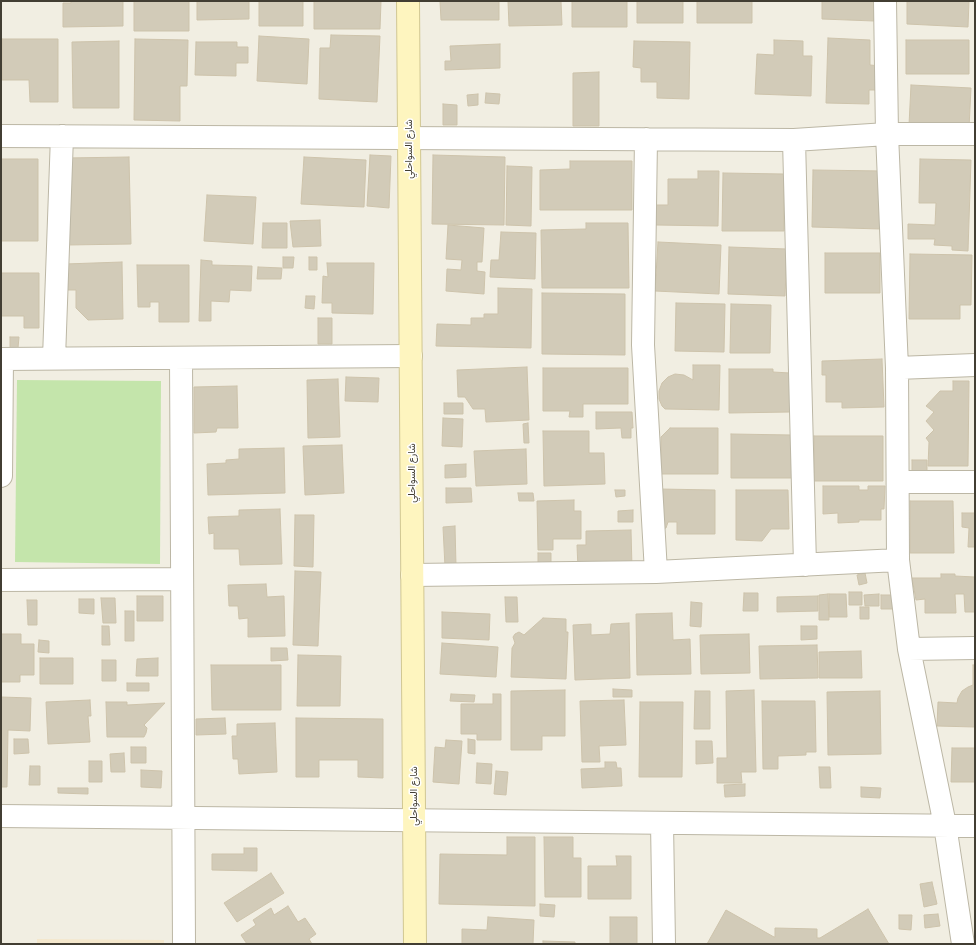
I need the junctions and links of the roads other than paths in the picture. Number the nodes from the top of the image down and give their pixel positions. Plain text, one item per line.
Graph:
1 (408, 1) edge
2 (886, 1) edge
3 (886, 134) junction
4 (975, 134) edge
5 (1, 136) edge
6 (62, 136) junction
7 (409, 139) junction
8 (646, 139) junction
9 (794, 140) junction
10 (411, 356) junction
11 (54, 358) junction
12 (181, 358) junction
13 (2, 359) edge
14 (975, 365) edge
15 (897, 368) junction
16 (1, 476) edge
17 (898, 482) junction
18 (975, 482) edge
19 (898, 560) junction
20 (805, 565) junction
21 (656, 572) junction
22 (412, 574) junction
23 (182, 579) junction
24 (1, 580) edge
25 (975, 648) edge
26 (909, 649) junction
27 (1, 816) edge
28 (183, 818) junction
29 (414, 820) junction
30 (662, 823) junction
31 (945, 825) junction
32 (975, 826) edge
33 (184, 944) edge
34 (415, 944) edge
35 (664, 944) edge
36 (963, 944) edge

1 - 7 street, شارع السواحلي
2 - 3 street
3 - 4 street
3 - 9 street
3 - 15 street
5 - 6 street
6 - 7 street
6 - 11 street
7 - 8 street
7 - 10 street, شارع السواحلي
8 - 9 street
8 - 21 street
9 - 20 street
10 - 12 street
10 - 22 street, شارع السواحلي
11 - 12 street
11 - 13 street
12 - 23 street
13 - 16 street
14 - 15 street
15 - 17 street
17 - 18 street
17 - 19 street
19 - 20 street
19 - 26 street
20 - 21 street
21 - 22 street
22 - 29 street, شارع السواحلي
23 - 24 street
23 - 28 street
25 - 26 street
26 - 31 street
27 - 28 street
28 - 29 street
28 - 33 street
29 - 30 street
29 - 34 street, شارع السواحلي
30 - 31 street
30 - 35 street
31 - 32 street
31 - 36 street

